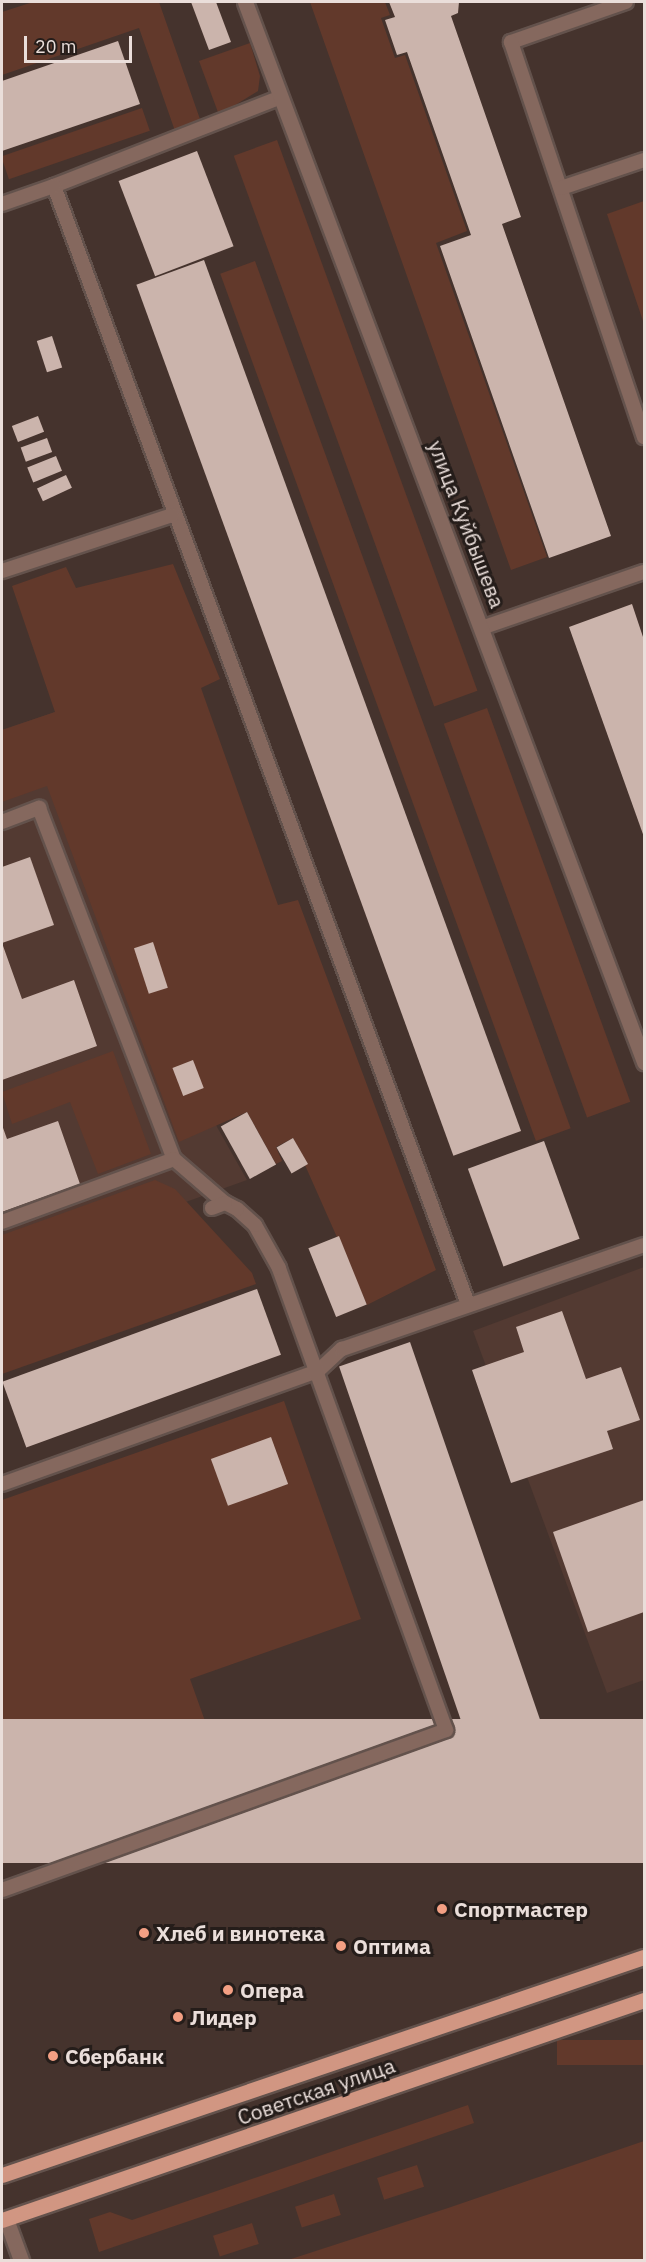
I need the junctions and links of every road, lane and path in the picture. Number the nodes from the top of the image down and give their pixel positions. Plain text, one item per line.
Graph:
1 (245, 2) edge
2 (626, 2) edge
3 (281, 98) junction
4 (645, 160) edge
5 (54, 186) junction
6 (561, 188) junction
7 (2, 204) edge
8 (644, 435) edge
9 (172, 514) junction
10 (2, 571) edge
11 (645, 572) edge
12 (484, 627) junction
13 (2, 822) edge
14 (645, 1062) edge
15 (174, 1159) junction
16 (2, 1222) edge
17 (645, 1245) edge
18 (468, 1304) junction
19 (318, 1371) junction
20 (2, 1484) edge
21 (2, 1890) edge
22 (645, 1957) edge
23 (645, 2000) edge
24 (2, 2175) edge
25 (3, 2215) edge
26 (21, 2260) edge

1 - 3 street, улица Куйбышева
2 - 6 lane
3 - 5 lane
3 - 12 street, улица Куйбышева
4 - 6 lane
5 - 7 lane
5 - 9 lane
6 - 8 lane
9 - 10 lane
9 - 18 lane
11 - 12 lane
12 - 14 street, улица Куйбышева
13 - 15 lane
15 - 16 lane
15 - 19 lane
17 - 18 lane
18 - 19 lane
19 - 20 lane
19 - 21 lane
22 - 24 main road
23 - 25 main road, Советская улица
25 - 26 street

